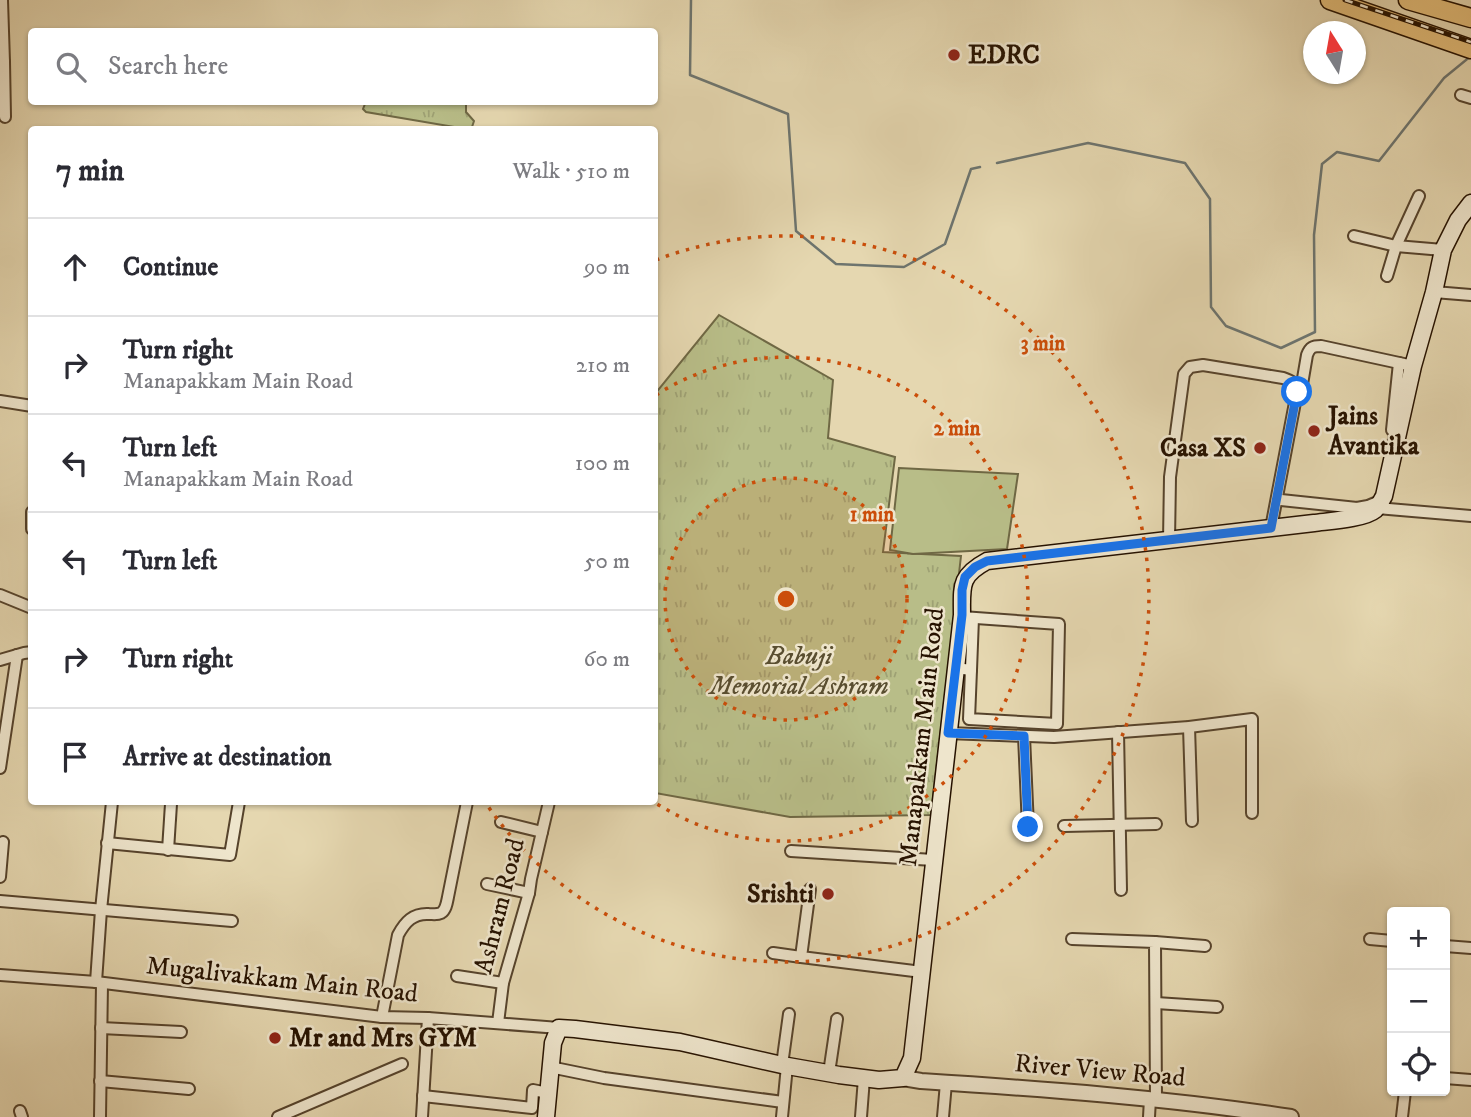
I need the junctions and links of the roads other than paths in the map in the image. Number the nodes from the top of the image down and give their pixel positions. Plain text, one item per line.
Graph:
1 (2, 0) edge
2 (1330, 0) edge
3 (1409, 0) edge
4 (1471, 18) edge
5 (1465, 46) edge
6 (2, 62) edge
7 (5, 117) dead end
8 (1419, 196) dead end
9 (1471, 203) edge
10 (1354, 236) dead end
11 (1396, 246) junction
12 (1443, 250) junction
13 (1387, 276) dead end
14 (1434, 292) junction
15 (1471, 295) edge
16 (1406, 364) junction
17 (0, 401) edge
18 (28, 405) edge
19 (1281, 500) junction
20 (1377, 508) junction
21 (1471, 516) edge
22 (1274, 528) junction
23 (1169, 541) junction
24 (0, 595) edge
25 (28, 606) edge
26 (968, 617) junction
27 (28, 653) edge
28 (17, 655) junction
29 (0, 660) edge
30 (964, 669) junction
31 (1189, 727) junction
32 (1118, 732) junction
33 (948, 733) junction
34 (1024, 736) junction
35 (0, 768) edge
36 (112, 805) edge
37 (171, 805) edge
38 (238, 805) edge
39 (466, 805) edge
40 (548, 805) edge
41 (1252, 813) dead end
42 (1192, 821) dead end
43 (501, 822) dead end
44 (1156, 824) dead end
45 (1119, 825) junction
46 (1028, 827) dead end
47 (1064, 827) dead end
48 (542, 831) junction
49 (3, 842) dead end
50 (107, 843) junction
51 (168, 850) junction
52 (791, 851) dead end
53 (933, 860) junction
54 (0, 877) edge
55 (487, 884) dead end
56 (810, 889) dead end
57 (1121, 890) dead end
58 (529, 893) junction
59 (0, 901) edge
60 (101, 910) junction
61 (232, 921) dead end
62 (1072, 939) dead end
63 (1370, 939) dead end
64 (1387, 941) edge
65 (1155, 942) junction
66 (1205, 946) dead end
67 (1450, 946) edge
68 (1471, 948) edge
69 (773, 953) dead end
70 (801, 957) junction
71 (922, 972) junction
72 (0, 975) edge
73 (457, 976) dead end
74 (99, 983) junction
75 (503, 984) junction
76 (1156, 1003) junction
77 (1217, 1007) dead end
78 (789, 1014) dead end
79 (382, 1017) junction
80 (428, 1018) junction
81 (837, 1019) dead end
82 (498, 1023) junction
83 (102, 1028) junction
84 (559, 1028) junction
85 (181, 1032) dead end
86 (402, 1064) dead end
87 (785, 1065) junction
88 (550, 1067) junction
89 (829, 1073) junction
90 (864, 1078) junction
91 (904, 1078) junction
92 (1450, 1078) edge
93 (1471, 1080) edge
94 (100, 1081) junction
95 (946, 1083) junction
96 (189, 1089) dead end
97 (548, 1093) junction
98 (424, 1096) junction
99 (1404, 1096) edge
100 (1153, 1099) junction
101 (783, 1102) junction
102 (1191, 1110) edge
103 (1245, 1114) edge
104 (100, 1117) edge
105 (278, 1117) edge
106 (422, 1117) edge
107 (546, 1117) edge
108 (782, 1117) edge
109 (861, 1117) edge
110 (943, 1117) edge
111 (1149, 1117) edge
112 (1291, 1117) edge
113 (1402, 1117) edge

1 - 6 street
2 - 5 main road
3 - 4 main road
6 - 7 street
8 - 11 street
9 - 12 main road
10 - 11 street
11 - 12 street
11 - 13 street
12 - 14 main road
14 - 15 street
14 - 16 main road
16 - 19 street
16 - 19 street
16 - 20 main road
17 - 18 street
19 - 22 street
20 - 21 street
20 - 22 main road, Manapakkam Main Road
22 - 23 main road, Manapakkam Main Road
22 - 23 street
23 - 26 main road, Manapakkam Main Road
24 - 25 street
26 - 30 main road, Manapakkam Main Road
26 - 30 street
27 - 28 street
28 - 29 street
28 - 35 street
30 - 33 main road, Manapakkam Main Road
31 - 32 street
31 - 41 street
31 - 42 street
32 - 34 street
32 - 45 street
33 - 34 street
33 - 53 main road, Manapakkam Main Road
34 - 46 street
36 - 50 street
37 - 51 street
38 - 51 street
39 - 79 street
40 - 48 street, Ashram Road
43 - 48 street
44 - 45 street
45 - 47 street
45 - 57 street
48 - 58 street, Ashram Road
49 - 54 street
50 - 51 street
50 - 60 street
52 - 53 street
53 - 71 main road, Manapakkam Main Road
55 - 58 street
56 - 70 street
58 - 75 street, Ashram Road
59 - 60 street
60 - 61 street
60 - 74 street
62 - 65 street
63 - 64 street
65 - 66 street
65 - 76 street
67 - 68 street
69 - 70 street
70 - 71 street
71 - 91 main road, Manapakkam Main Road
72 - 74 street, Mugalivakkam Main Road
73 - 75 street
74 - 79 street, Mugalivakkam Main Road
74 - 83 street
75 - 82 street, Ashram Road
76 - 77 street
76 - 100 street
78 - 87 street
79 - 80 street, Mugalivakkam Main Road
80 - 82 street, Mugalivakkam Main Road
80 - 98 street
81 - 89 street
82 - 84 street, Mugalivakkam Main Road
83 - 85 street
83 - 94 street
84 - 87 main road
84 - 88 main road
86 - 105 street
87 - 89 main road
87 - 101 street
88 - 97 main road
88 - 101 street
89 - 90 main road
90 - 91 main road
90 - 109 street
91 - 95 street, River View Road
92 - 93 street
94 - 96 street
94 - 104 street
95 - 100 street, River View Road
95 - 110 street
97 - 98 street
97 - 107 main road
98 - 106 street
99 - 113 street
100 - 102 street, River View Road
100 - 111 street
101 - 108 street
102 - 103 street, River View Road
103 - 112 street, River View Road

